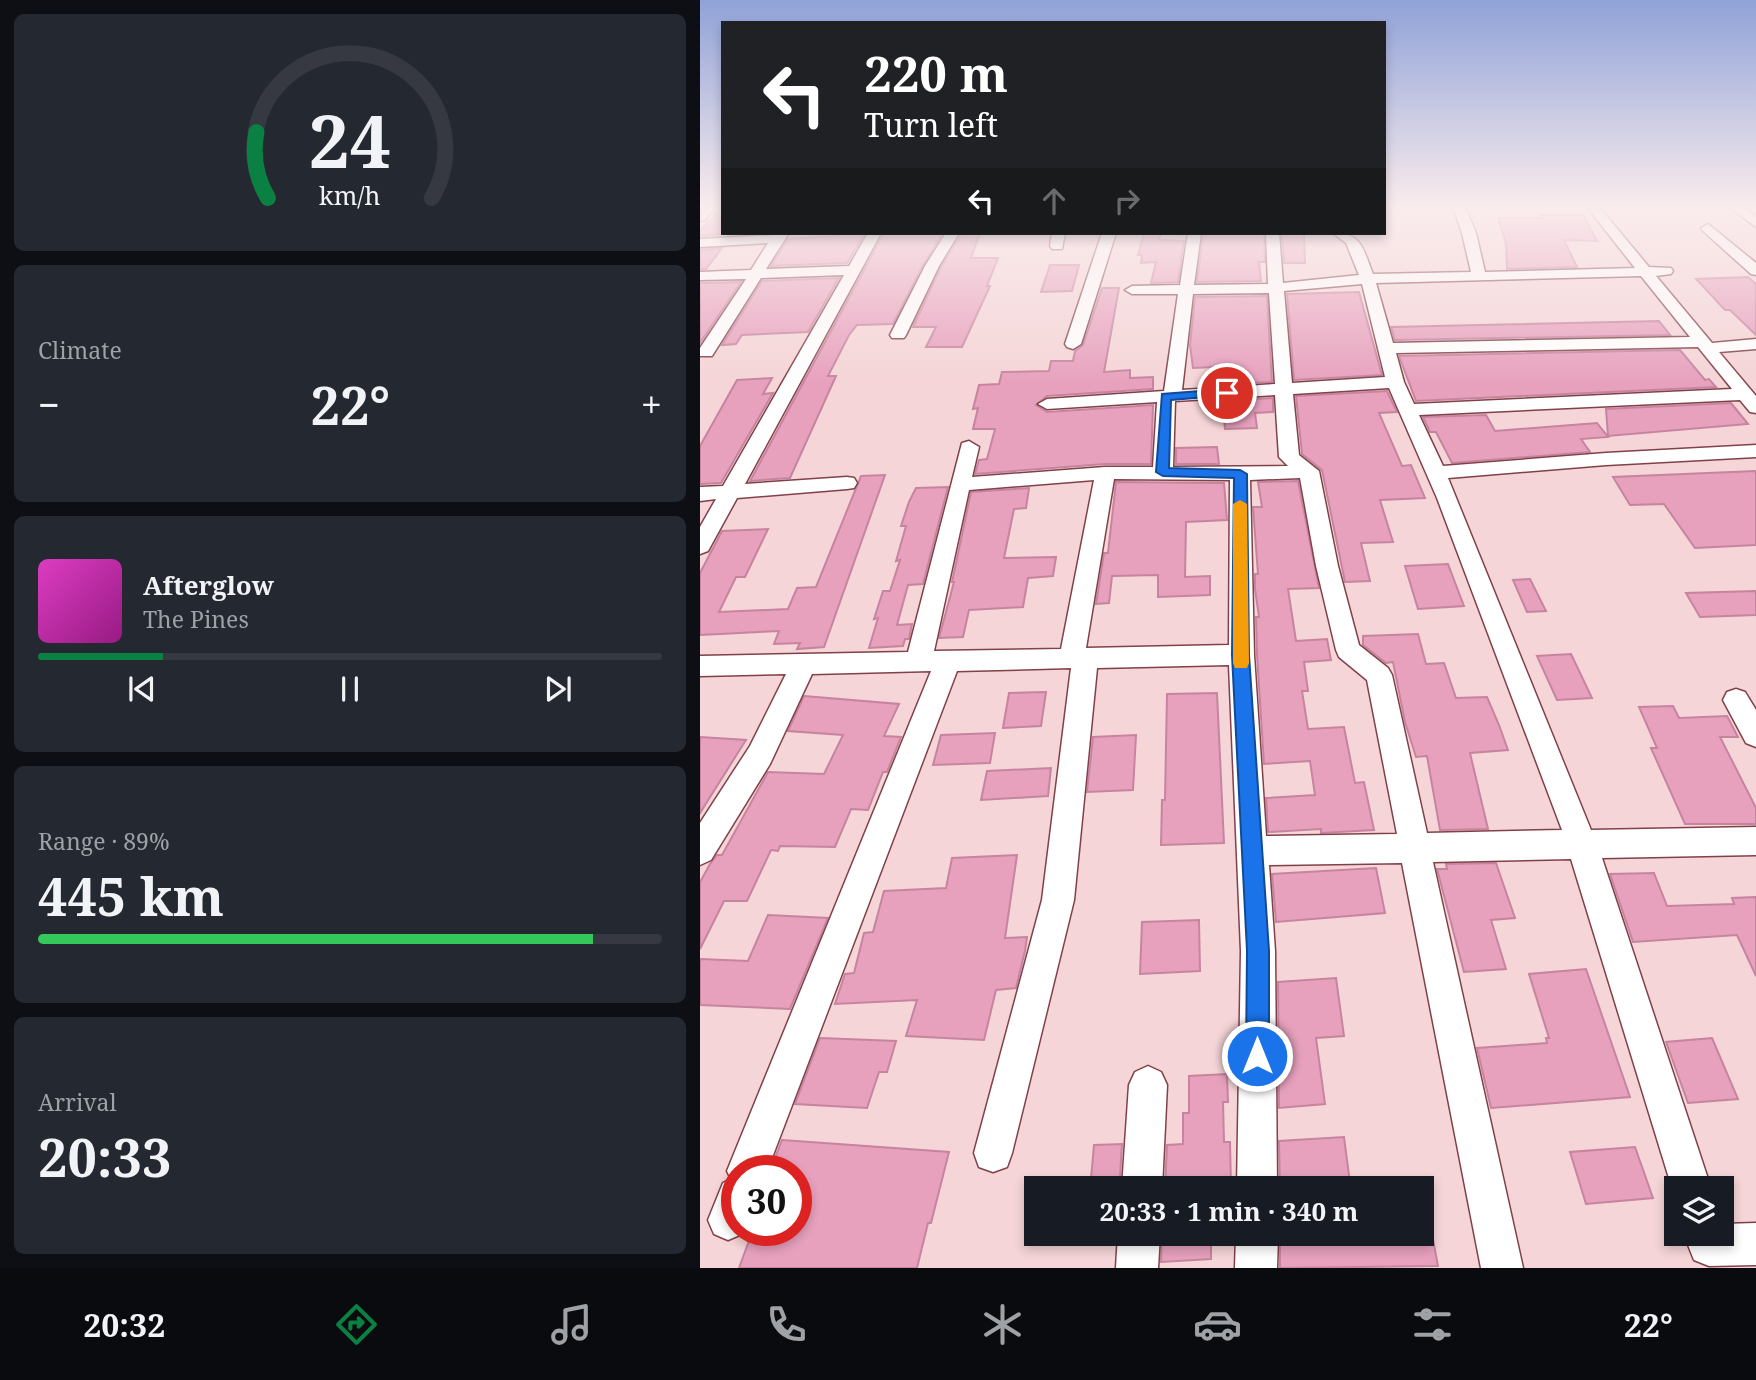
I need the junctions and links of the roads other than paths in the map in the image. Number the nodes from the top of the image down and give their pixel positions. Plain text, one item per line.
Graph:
1 (761, 266) edge
2 (854, 266) edge
3 (932, 266) edge
4 (1098, 266) edge
5 (1189, 266) edge
6 (1273, 266) edge
7 (1363, 266) edge
8 (1477, 266) edge
9 (1641, 266) edge
10 (1662, 266) edge
11 (852, 270) junction
12 (1666, 271) junction
13 (757, 273) junction
14 (1647, 274) junction
15 (700, 276) edge
16 (1479, 277) junction
17 (1368, 279) junction
18 (1274, 288) junction
19 (1132, 290) dead end
20 (1185, 290) junction
21 (898, 335) dead end
22 (1073, 344) dead end
23 (1756, 344) edge
24 (1704, 345) junction
25 (1725, 347) junction
26 (1386, 348) junction
27 (702, 354) edge
28 (1395, 382) junction
29 (1282, 389) junction
30 (1749, 389) edge
31 (1169, 397) junction
32 (1047, 404) dead end
33 (1756, 408) edge
34 (1408, 410) junction
35 (970, 447) dead end
36 (1756, 451) edge
37 (1309, 471) junction
38 (1163, 472) junction
39 (1105, 473) junction
40 (1436, 473) junction
41 (1240, 474) junction
42 (847, 483) dead end
43 (960, 484) junction
44 (728, 491) junction
45 (700, 494) edge
46 (700, 546) edge
47 (1241, 655) junction
48 (1079, 658) junction
49 (934, 660) junction
50 (805, 662) junction
51 (700, 666) edge
52 (1736, 700) dead end
53 (1756, 736) edge
54 (1756, 841) edge
55 (1581, 845) junction
56 (1417, 848) junction
57 (700, 850) edge
58 (1251, 851) junction
59 (1148, 1085) dead end
60 (993, 1153) dead end
61 (753, 1155) edge
62 (1143, 1176) edge
63 (1257, 1176) edge
64 (1687, 1176) edge
65 (1756, 1244) edge
66 (1139, 1246) edge
67 (1257, 1246) edge
68 (1711, 1249) edge
69 (1138, 1268) edge
70 (1256, 1268) edge
71 (1502, 1268) edge

1 - 13 street
2 - 11 street
3 - 21 street
4 - 22 street
5 - 20 street
6 - 18 street
7 - 17 street
8 - 16 street
9 - 14 street
10 - 12 street
11 - 13 street
11 - 44 street
12 - 14 street
12 - 25 street
13 - 15 street
13 - 27 street
14 - 16 street
14 - 24 street
16 - 17 street
17 - 18 street
17 - 26 street
18 - 20 street
18 - 29 street
19 - 20 street
20 - 31 street
23 - 25 street
24 - 25 street
24 - 26 street
24 - 30 street
25 - 30 street
26 - 28 street
28 - 29 street
28 - 34 street
29 - 31 street
29 - 37 street
30 - 33 street
30 - 34 street
31 - 32 street
31 - 38 street
34 - 40 street
35 - 43 street
36 - 40 street
37 - 41 street
37 - 56 street
38 - 39 street
38 - 41 street
39 - 43 street
39 - 48 street
40 - 55 street
41 - 47 street
42 - 44 street
43 - 49 street
44 - 45 street
44 - 46 street
47 - 48 street
47 - 58 street
48 - 49 street
48 - 60 street
49 - 50 street
49 - 61 street
50 - 51 street
50 - 57 street
52 - 53 street
54 - 55 street
55 - 56 street
55 - 64 street
56 - 58 street
56 - 71 street
58 - 63 street
59 - 62 street
65 - 68 street
66 - 69 street
67 - 70 street

